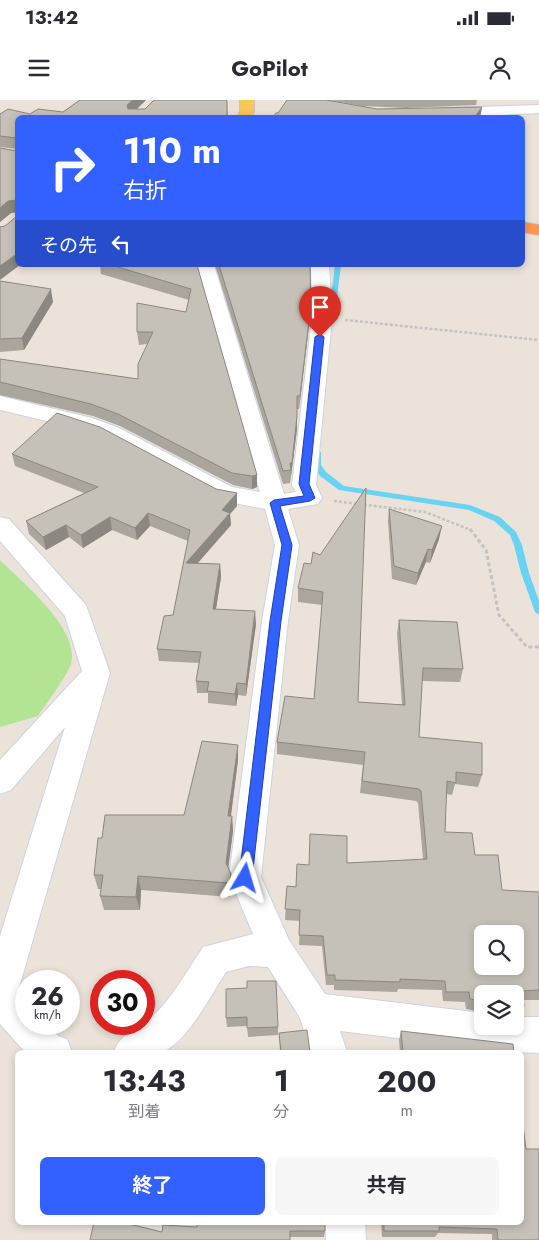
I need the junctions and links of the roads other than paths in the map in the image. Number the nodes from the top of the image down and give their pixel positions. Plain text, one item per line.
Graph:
1 (247, 100) edge
2 (539, 109) edge
3 (425, 114) edge
4 (245, 115) edge
5 (525, 228) edge
6 (539, 230) edge
7 (207, 267) edge
8 (320, 267) edge
9 (0, 403) edge
10 (274, 503) junction
11 (0, 525) edge
12 (96, 673) junction
13 (0, 781) edge
14 (277, 951) junction
15 (0, 992) edge
16 (0, 998) edge
17 (315, 1010) junction
18 (539, 1035) edge
19 (50, 1050) edge
20 (135, 1050) edge
21 (328, 1050) edge
22 (345, 1225) edge
23 (346, 1240) edge

1 - 4 main road
2 - 3 street
5 - 6 highway
7 - 10 street
8 - 10 street
9 - 10 street
10 - 14 street
11 - 12 street
12 - 13 street
12 - 15 street
14 - 17 street
14 - 20 street
16 - 19 street
17 - 18 street
17 - 21 street
22 - 23 street

